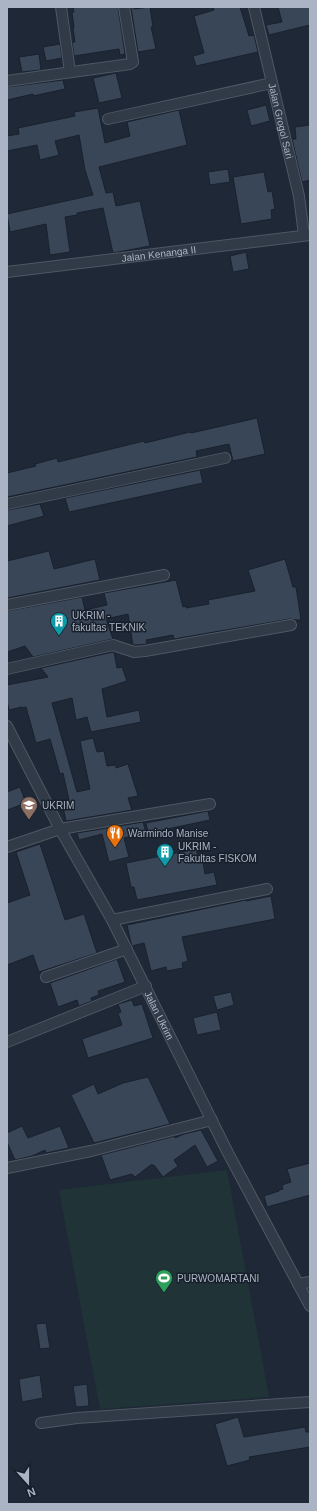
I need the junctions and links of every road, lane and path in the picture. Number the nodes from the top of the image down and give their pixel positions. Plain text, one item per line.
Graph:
1 (61, 7) edge
2 (124, 7) edge
3 (254, 7) edge
4 (70, 72) junction
5 (7, 82) edge
6 (272, 83) junction
7 (108, 118) dead end
8 (307, 235) edge
9 (7, 272) edge
10 (225, 458) dead end
11 (7, 504) edge
12 (164, 575) dead end
13 (7, 606) edge
14 (291, 624) dead end
15 (7, 669) edge
16 (7, 726) edge
17 (210, 804) dead end
18 (60, 829) junction
19 (7, 847) edge
20 (267, 889) dead end
21 (112, 920) junction
22 (127, 950) junction
23 (46, 977) dead end
24 (146, 986) junction
25 (7, 1042) edge
26 (212, 1120) junction
27 (7, 1168) edge
28 (310, 1282) edge
29 (298, 1284) junction
30 (310, 1306) edge
31 (310, 1402) edge
32 (41, 1423) dead end

1 - 4 street
2 - 4 street
3 - 6 street, Jalan Grogol Sari
4 - 5 street
6 - 7 street
6 - 8 street, Jalan Grogol Sari
8 - 9 street, Jalan Kenanga II
10 - 11 street
12 - 13 street
14 - 15 street
16 - 18 street, Jalan Ukrim
17 - 18 street
18 - 19 street
18 - 21 street, Jalan Ukrim
20 - 21 street
21 - 22 street, Jalan Ukrim
22 - 23 street
22 - 24 street, Jalan Ukrim
24 - 25 street
24 - 26 street, Jalan Ukrim
26 - 27 street
26 - 29 street, Jalan Ukrim
28 - 29 street
29 - 30 street, Jalan Ukrim
31 - 32 street

